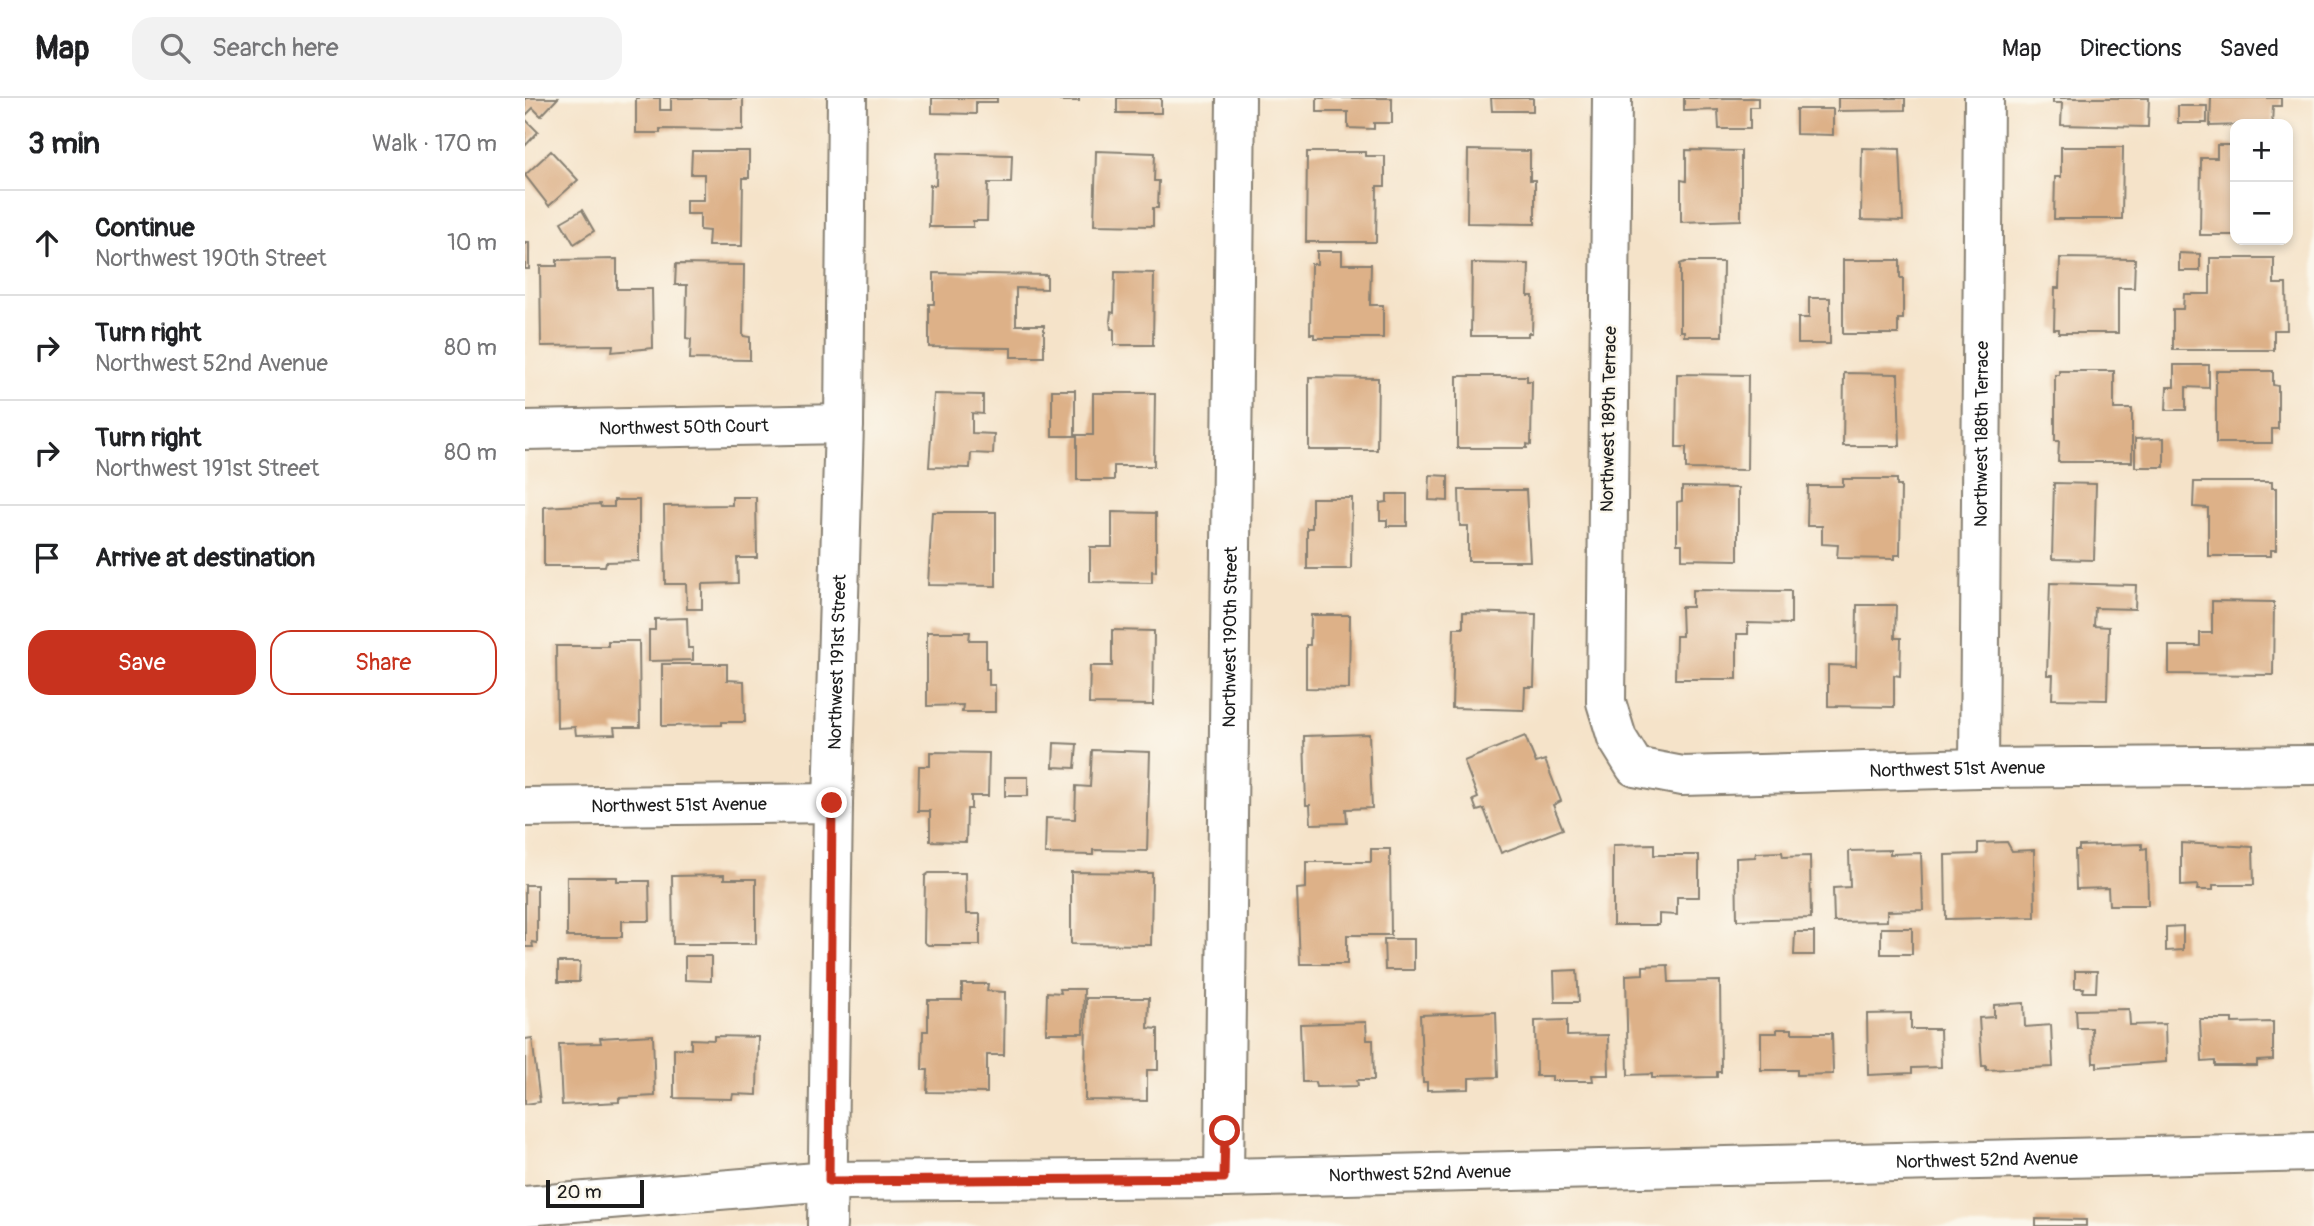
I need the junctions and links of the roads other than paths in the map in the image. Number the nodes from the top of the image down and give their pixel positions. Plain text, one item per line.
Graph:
1 (847, 98) edge
2 (1236, 98) edge
3 (1612, 98) edge
4 (1984, 98) edge
5 (843, 424) junction
6 (525, 430) edge
7 (1617, 737) joint
8 (2314, 765) edge
9 (1979, 768) junction
10 (832, 803) junction
11 (525, 807) edge
12 (2314, 1152) edge
13 (1224, 1178) junction
14 (829, 1181) junction
15 (525, 1206) edge
16 (827, 1226) edge

1 - 5 street, Northwest 191st Street
2 - 13 street, Northwest 190th Street
3 - 7 street, Northwest 189th Terrace
4 - 9 street, Northwest 188th Terrace
5 - 6 street, Northwest 50th Court
5 - 10 street, Northwest 191st Street
7 - 9 street, Northwest 51st Avenue
8 - 9 street, Northwest 51st Avenue
10 - 11 street, Northwest 51st Avenue
10 - 14 street, Northwest 191st Street
12 - 13 street, Northwest 52nd Avenue
13 - 14 street, Northwest 52nd Avenue
14 - 15 street, Northwest 52nd Avenue
14 - 16 street, Northwest 191st Street

